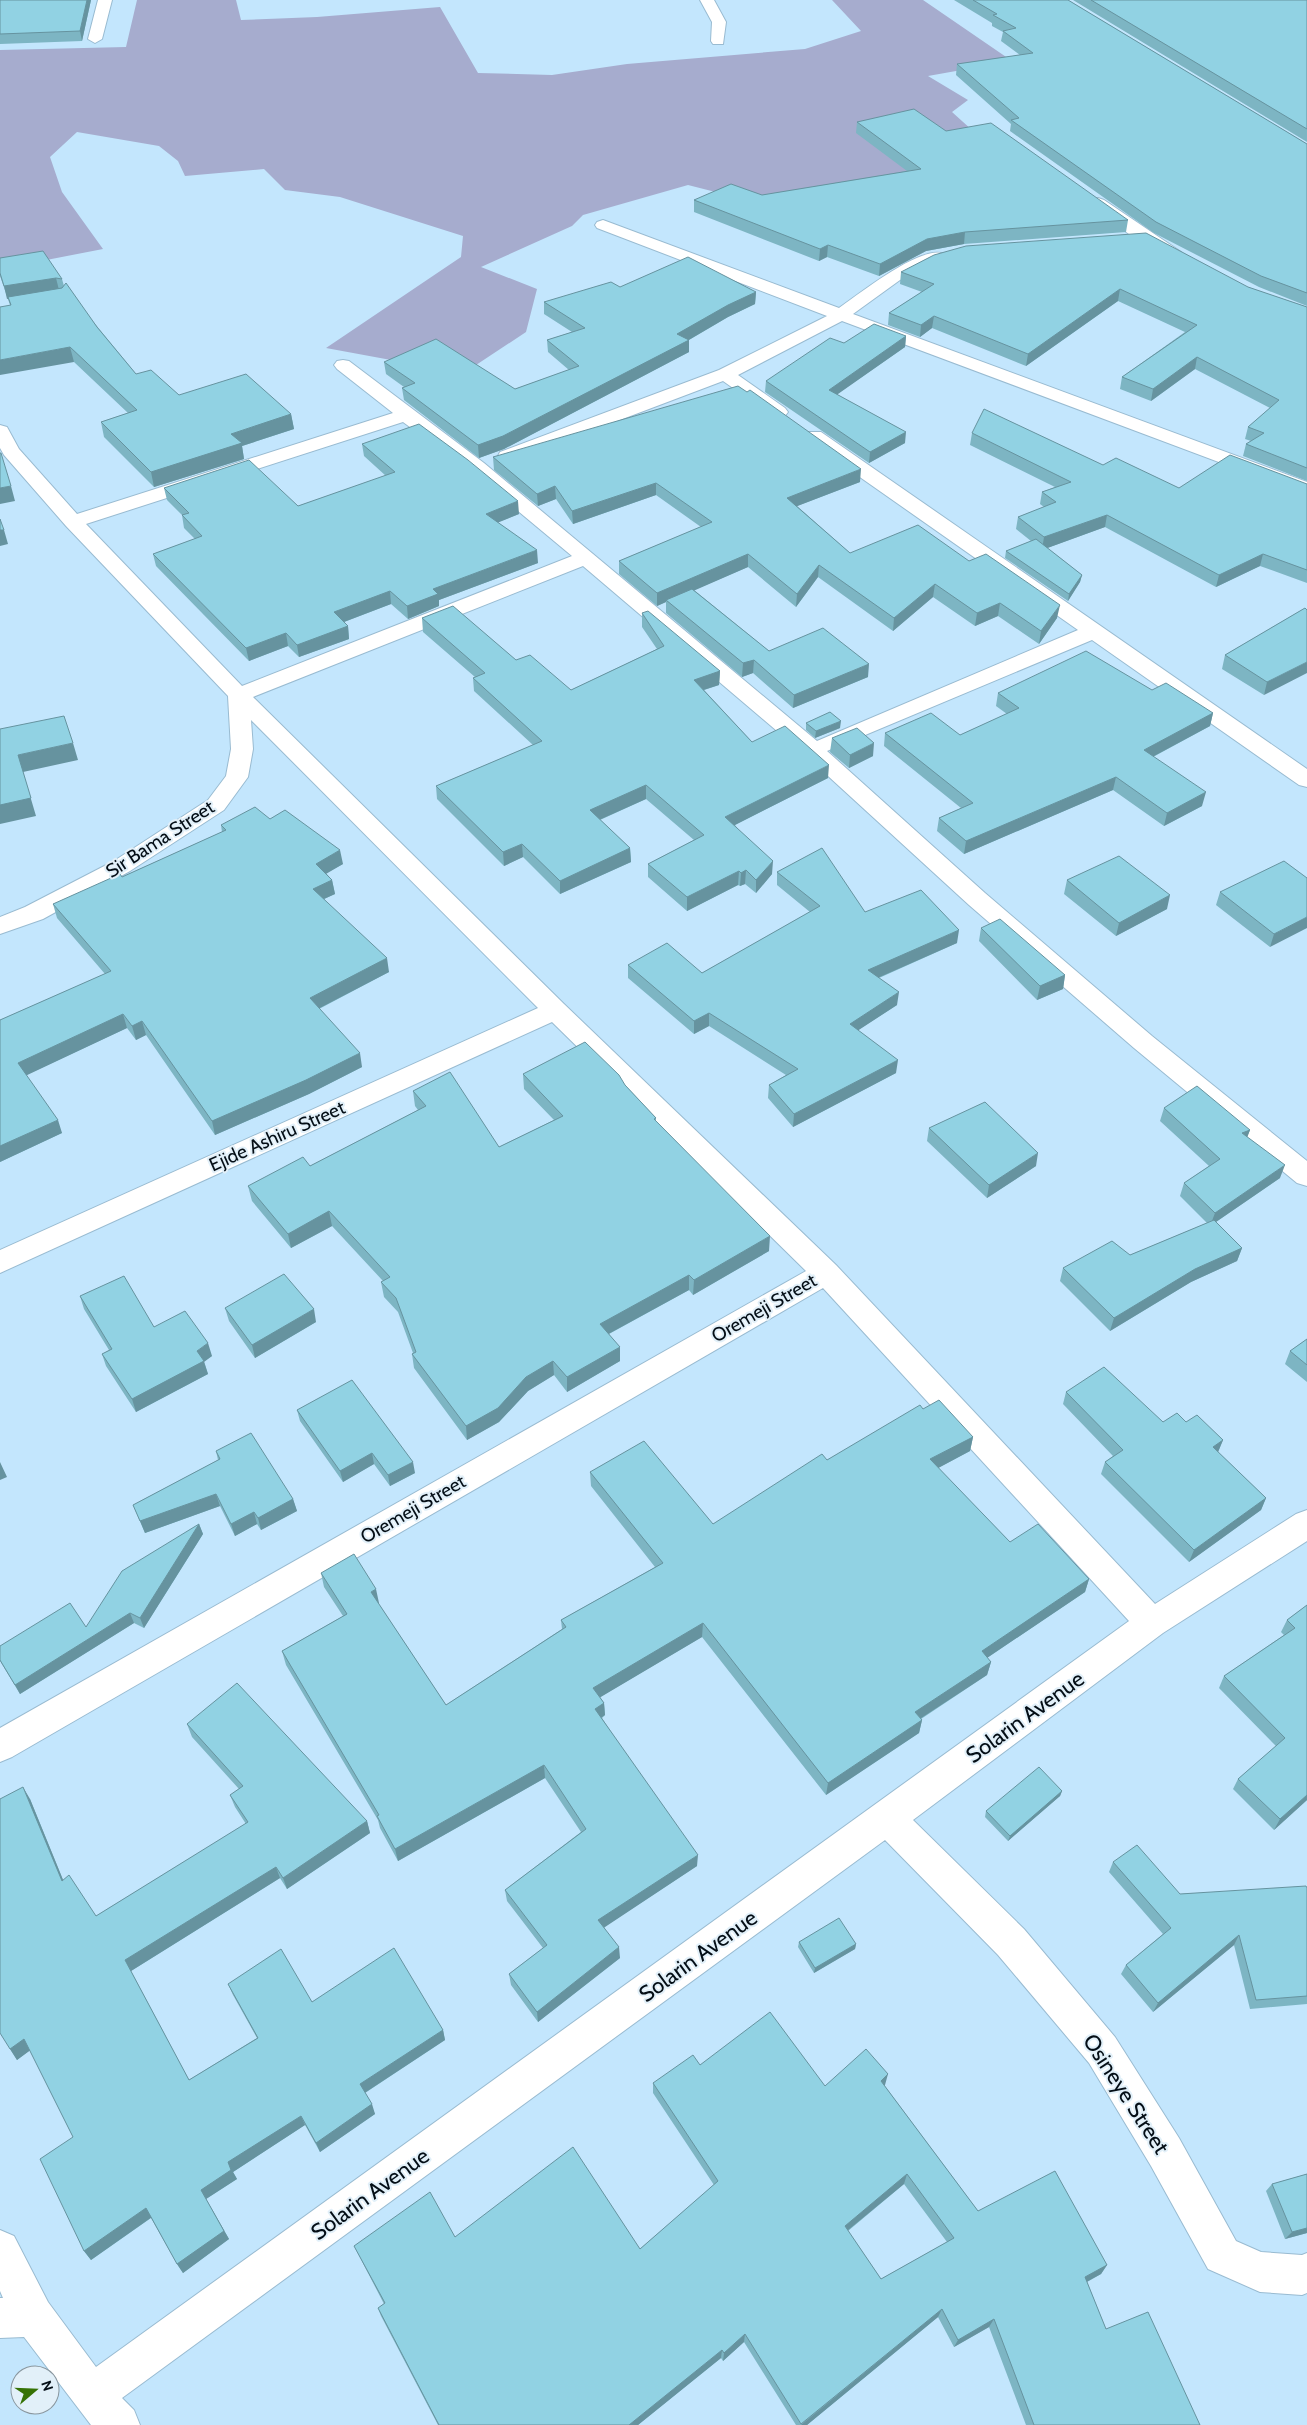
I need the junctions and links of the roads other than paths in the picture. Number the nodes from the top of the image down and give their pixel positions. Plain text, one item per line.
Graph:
1 (105, 0) edge
2 (707, 0) edge
3 (95, 39) dead end
4 (718, 41) dead end
5 (1084, 193) edge
6 (603, 225) dead end
7 (1147, 238) junction
8 (1117, 240) edge
9 (948, 254) edge
10 (1191, 261) edge
11 (839, 316) junction
12 (343, 365) dead end
13 (725, 374) junction
14 (406, 415) junction
15 (4, 445) edge
16 (477, 467) junction
17 (1307, 489) edge
18 (73, 522) junction
19 (586, 558) junction
20 (1094, 631) junction
21 (238, 695) junction
22 (812, 749) junction
23 (1307, 780) edge
24 (0, 926) edge
25 (555, 1010) junction
26 (1307, 1176) edge
27 (0, 1262) edge
28 (826, 1273) junction
29 (1307, 1523) edge
30 (1152, 1623) junction
31 (0, 1746) edge
32 (887, 1818) junction
33 (0, 2250) edge
34 (1307, 2273) edge
35 (17, 2317) edge
36 (92, 2395) junction
37 (119, 2425) edge

1 - 3 street
2 - 4 street
5 - 7 street
6 - 11 street
7 - 8 street
7 - 10 street
9 - 11 street
11 - 13 street
11 - 17 street
12 - 14 street
13 - 16 street
13 - 20 street
14 - 16 street
14 - 18 street
15 - 18 street
16 - 19 street
18 - 21 street
19 - 21 street
19 - 22 street
20 - 22 street
20 - 23 street
21 - 24 street, Sir Bama Street
21 - 25 street
22 - 26 street
25 - 27 street, Ejide Ashiru Street
25 - 28 street
28 - 30 street
28 - 31 street, Oremeji Street
29 - 30 street, Solarin Avenue
30 - 32 street, Solarin Avenue
32 - 34 street, Osineye Street
32 - 36 street, Solarin Avenue
33 - 35 street
35 - 36 street
36 - 37 street

